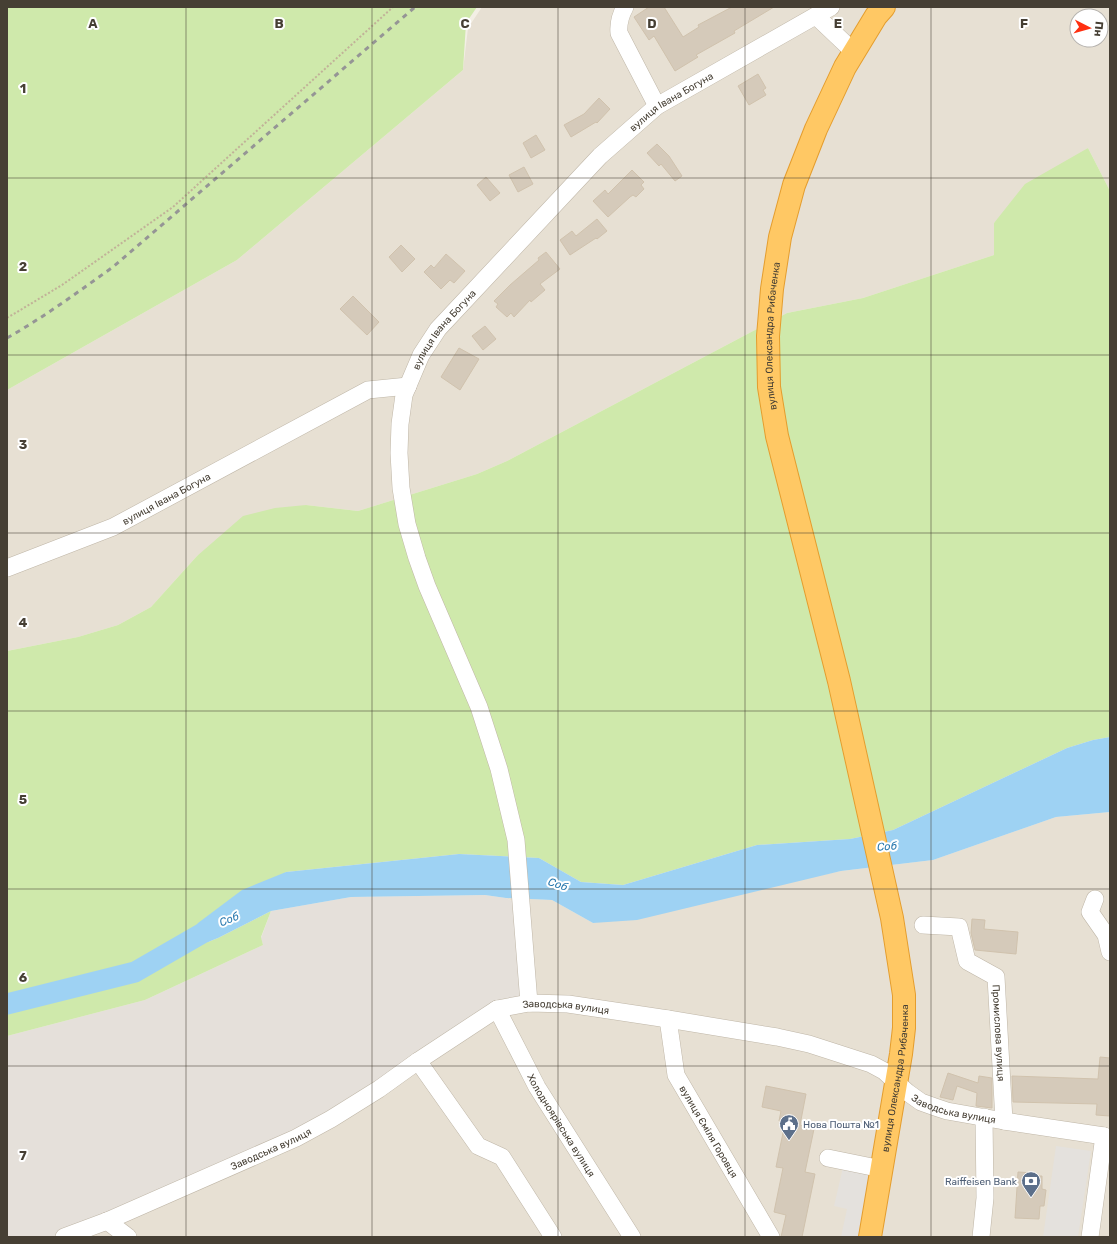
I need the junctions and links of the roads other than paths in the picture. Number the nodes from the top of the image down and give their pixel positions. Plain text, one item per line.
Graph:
1 (625, 7) edge
2 (832, 7) edge
3 (884, 7) edge
4 (816, 16) junction
5 (854, 52) junction
6 (657, 106) junction
7 (408, 386) junction
8 (7, 568) edge
9 (1095, 899) dead end
10 (923, 925) dead end
11 (1110, 952) edge
12 (529, 1003) junction
13 (498, 1009) junction
14 (668, 1019) junction
15 (418, 1061) junction
16 (896, 1081) junction
17 (984, 1117) junction
18 (1004, 1121) junction
19 (1107, 1135) edge
20 (828, 1158) dead end
21 (882, 1169) junction
22 (107, 1221) junction
23 (64, 1237) edge
24 (128, 1237) edge
25 (553, 1237) edge
26 (632, 1237) edge
27 (772, 1237) edge
28 (870, 1237) edge
29 (981, 1237) edge
30 (1090, 1237) edge

1 - 6 street
2 - 4 street, вулиця Івана Богуна
3 - 5 highway, вулиця Олександра Рибаченка
4 - 5 street
4 - 6 street, вулиця Івана Богуна
5 - 16 highway, вулиця Олександра Рибаченка
6 - 7 street, вулиця Івана Богуна
7 - 8 street, вулиця Івана Богуна
7 - 12 street
9 - 11 street
10 - 18 street, Промислова вулиця
12 - 13 street, Заводська вулиця
12 - 14 street, Заводська вулиця
13 - 15 street, Заводська вулиця
13 - 26 street, Холодноярівська вулиця
14 - 16 street, Заводська вулиця
14 - 27 street, вулиця Єміля Горовця
15 - 22 street, Заводська вулиця
15 - 25 street
16 - 17 street, Заводська вулиця
16 - 21 highway, вулиця Олександра Рибаченка
17 - 18 street, Заводська вулиця
17 - 29 street
18 - 19 street, Заводська вулиця
19 - 30 street
20 - 21 street
21 - 28 highway, вулиця Олександра Рибаченка
22 - 23 street, Заводська вулиця
22 - 24 street

